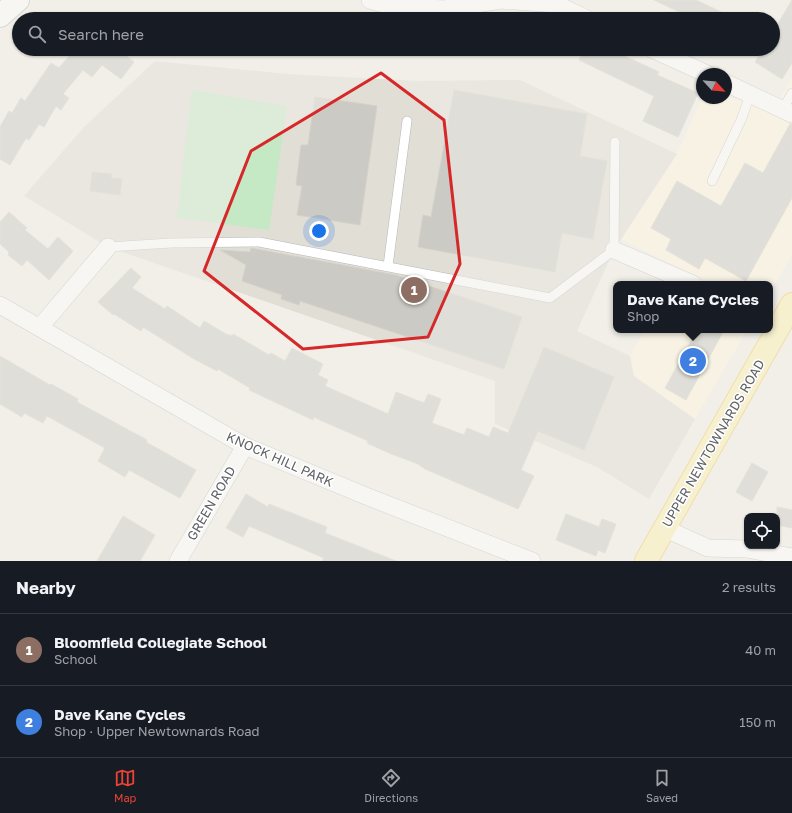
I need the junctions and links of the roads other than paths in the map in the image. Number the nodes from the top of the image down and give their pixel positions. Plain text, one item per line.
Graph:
1 (18, 0) edge
2 (370, 0) edge
3 (573, 12) edge
4 (0, 16) edge
5 (667, 56) edge
6 (696, 69) edge
7 (732, 86) edge
8 (792, 93) edge
9 (750, 94) junction
10 (787, 111) edge
11 (407, 121) dead end
12 (615, 142) dead end
13 (712, 181) dead end
14 (108, 247) joint
15 (614, 250) junction
16 (388, 266) junction
17 (687, 281) edge
18 (0, 305) edge
19 (781, 315) edge
20 (40, 327) junction
21 (773, 330) edge
22 (771, 333) edge
23 (245, 446) junction
24 (664, 528) junction
25 (745, 555) edge
26 (792, 557) edge
27 (178, 561) edge
28 (532, 561) edge
29 (646, 561) edge

1 - 4 street
2 - 3 street
5 - 6 street
7 - 9 street
8 - 10 lane
9 - 10 street
9 - 13 lane
11 - 16 lane
12 - 15 lane
14 - 16 lane
14 - 20 street
15 - 16 lane
15 - 17 street
18 - 20 street, KNOCK HILL PARK
19 - 21 main road, UPPER NEWTOWNARDS ROAD
20 - 23 street, KNOCK HILL PARK
22 - 24 main road, UPPER NEWTOWNARDS ROAD
23 - 27 street, GREEN ROAD
23 - 28 street, KNOCK HILL PARK
24 - 25 street
24 - 29 main road, UPPER NEWTOWNARDS ROAD
25 - 26 street

